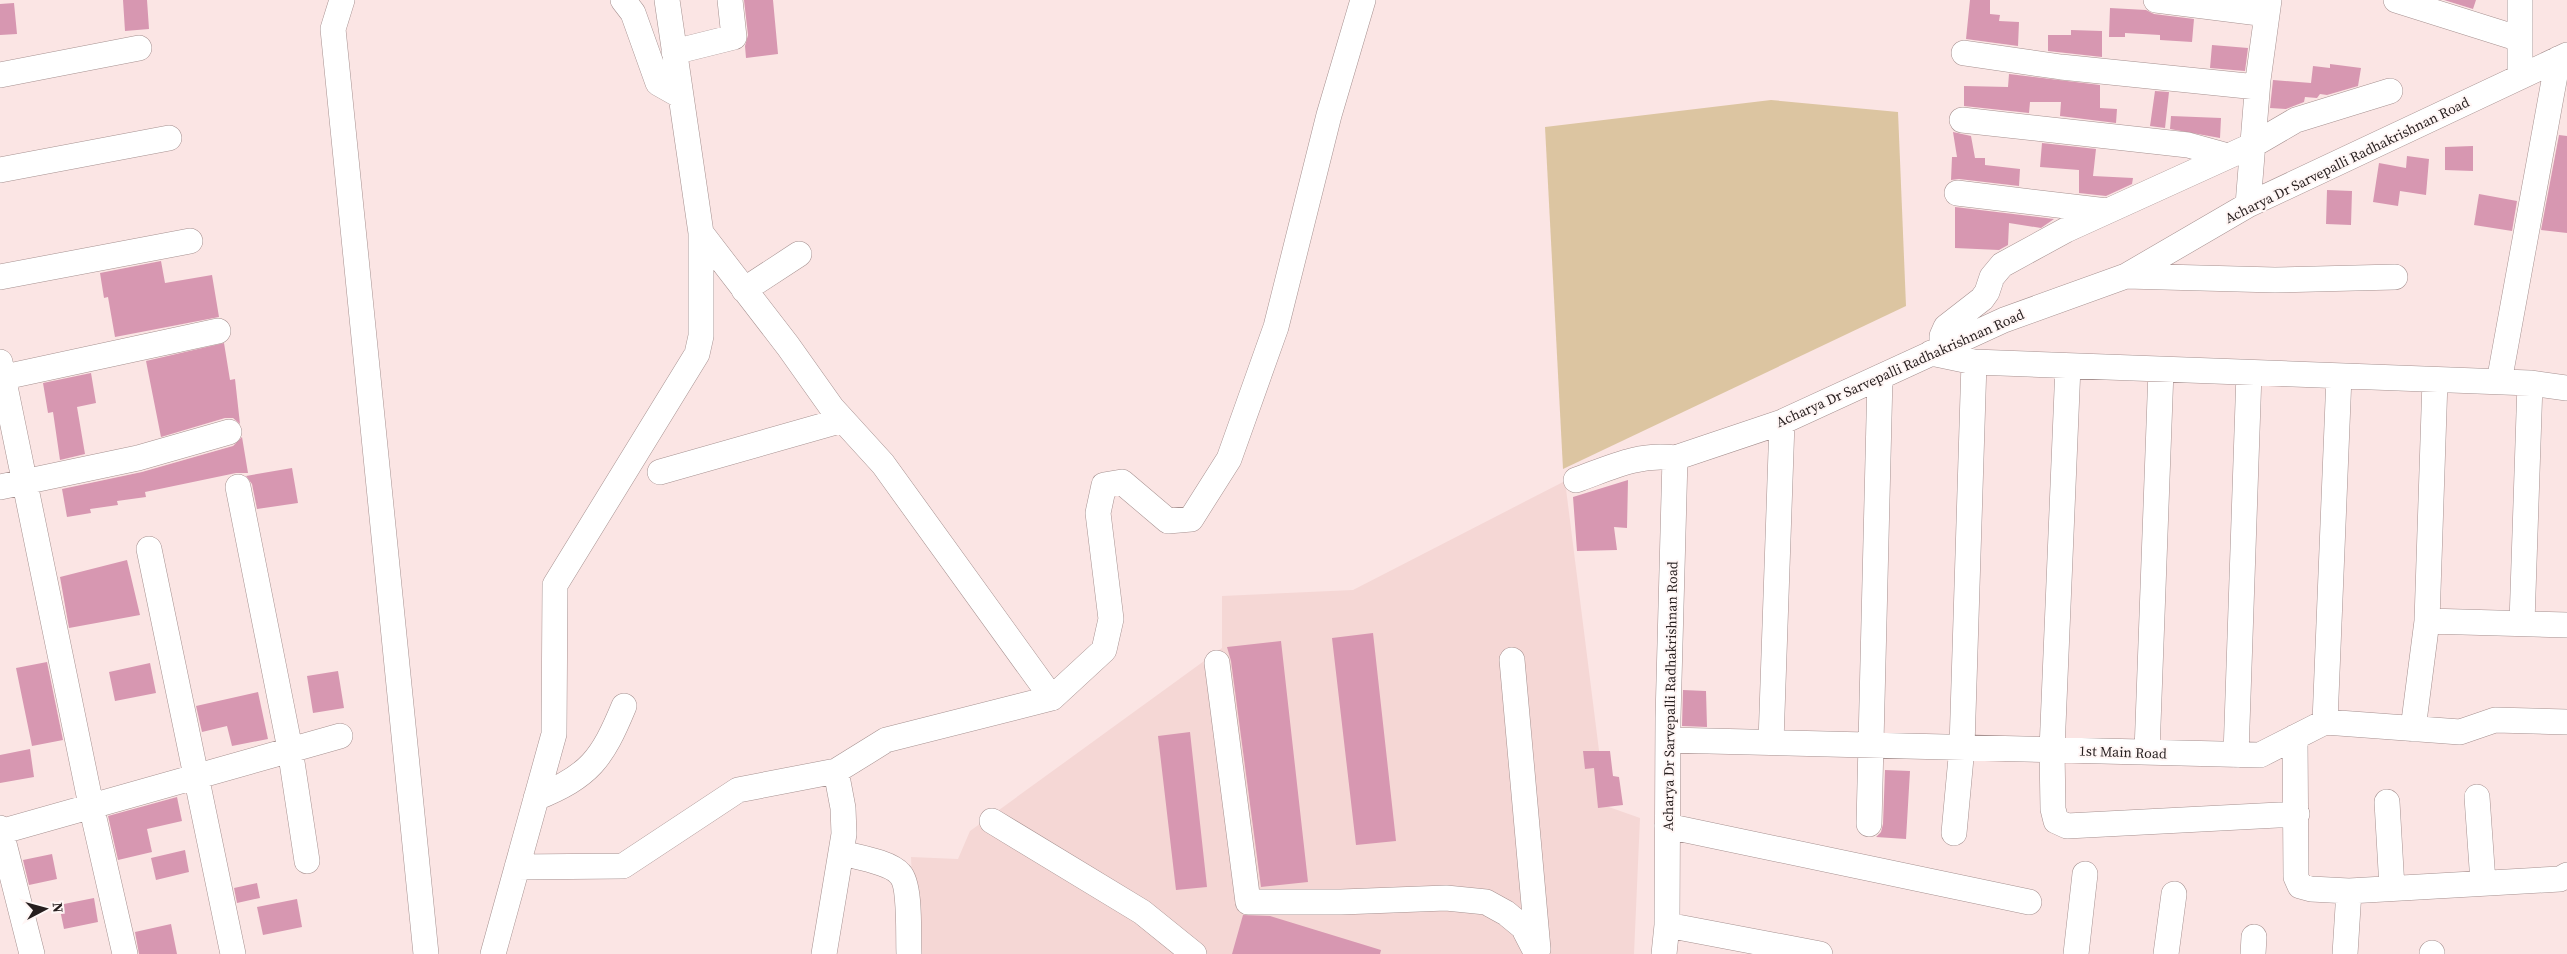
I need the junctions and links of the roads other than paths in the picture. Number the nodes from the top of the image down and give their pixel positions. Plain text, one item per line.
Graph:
1 (342, 0) edge
2 (623, 0) edge
3 (667, 0) edge
4 (730, 0) edge
5 (1363, 0) edge
6 (2156, 0) edge
7 (2396, 0) edge
8 (2520, 0) edge
9 (2268, 7) edge
10 (2520, 39) junction
11 (138, 48) dead end
12 (674, 52) junction
13 (1964, 53) dead end
14 (2564, 59) edge
15 (0, 75) edge
16 (2520, 77) junction
17 (2257, 87) junction
18 (2390, 91) dead end
19 (681, 96) junction
20 (1962, 120) dead end
21 (169, 138) dead end
22 (2252, 145) junction
23 (2228, 156) junction
24 (0, 170) edge
25 (1957, 193) dead end
26 (2248, 205) junction
27 (2107, 211) junction
28 (701, 233) junction
29 (190, 241) dead end
30 (798, 254) dead end
31 (2126, 276) junction
32 (0, 277) edge
33 (2395, 277) dead end
34 (744, 290) junction
35 (218, 331) dead end
36 (1937, 351) junction
37 (1974, 362) junction
38 (2068, 366) junction
39 (2161, 370) junction
40 (1, 372) edge
41 (2249, 373) junction
42 (2339, 376) junction
43 (1880, 377) junction
44 (2435, 380) junction
45 (2499, 382) junction
46 (2530, 383) junction
47 (2567, 388) edge
48 (843, 420) junction
49 (1782, 422) junction
50 (229, 432) dead end
51 (1675, 458) junction
52 (660, 472) dead end
53 (1576, 480) dead end
54 (25, 482) junction
55 (0, 487) edge
56 (238, 487) dead end
57 (149, 549) dead end
58 (2427, 620) junction
59 (2522, 623) junction
60 (2567, 625) edge
61 (1512, 660) dead end
62 (1217, 663) dead end
63 (1052, 698) junction
64 (624, 706) dead end
65 (2325, 722) junction
66 (2567, 722) edge
67 (2413, 729) junction
68 (340, 736) dead end
69 (2295, 737) junction
70 (1668, 740) junction
71 (1771, 742) junction
72 (1870, 745) junction
73 (1962, 748) junction
74 (290, 750) junction
75 (2052, 750) junction
76 (2146, 752) junction
77 (2236, 755) junction
78 (836, 771) junction
79 (196, 777) junction
80 (2477, 797) dead end
81 (536, 798) junction
82 (2387, 802) dead end
83 (91, 806) junction
84 (2297, 814) junction
85 (992, 821) dead end
86 (1870, 824) dead end
87 (1667, 826) junction
88 (0, 831) edge
89 (1954, 833) dead end
90 (842, 853) junction
91 (307, 861) dead end
92 (517, 867) junction
93 (2086, 874) dead end
94 (2567, 875) edge
95 (2483, 882) junction
96 (2392, 888) junction
97 (2349, 891) junction
98 (2174, 894) dead end
99 (2029, 902) dead end
100 (1667, 925) junction
101 (32, 954) edge
102 (125, 954) edge
103 (233, 954) edge
104 (426, 954) edge
105 (493, 954) edge
106 (824, 954) edge
107 (909, 954) edge
108 (1194, 954) edge
109 (1538, 954) edge
110 (1664, 954) edge
111 (1820, 954) edge
112 (2076, 954) edge
113 (2166, 954) edge
114 (2345, 954) edge

1 - 104 street
2 - 19 street
3 - 12 street
4 - 12 street
5 - 63 street
6 - 9 street
7 - 10 street
8 - 10 street
9 - 17 street
10 - 16 street
11 - 15 street
12 - 19 street
13 - 17 street
14 - 16 street, Acharya Dr Sarvepalli Radhakrishnan Road
14 - 45 street
16 - 26 street, Acharya Dr Sarvepalli Radhakrishnan Road
17 - 22 street
18 - 22 street
19 - 28 street
20 - 23 street
21 - 24 street
22 - 23 street
22 - 26 street
23 - 27 street
25 - 27 street
26 - 31 street, Acharya Dr Sarvepalli Radhakrishnan Road
27 - 36 street
28 - 34 street
28 - 81 street
29 - 32 street
30 - 34 street
31 - 33 street
31 - 36 street, Acharya Dr Sarvepalli Radhakrishnan Road
34 - 48 street
35 - 40 street
36 - 37 street
36 - 43 street, Acharya Dr Sarvepalli Radhakrishnan Road
37 - 38 street
37 - 73 street
38 - 39 street
38 - 75 street
39 - 41 street
39 - 76 street
40 - 54 street
41 - 42 street
41 - 77 street
42 - 44 street
42 - 65 street
43 - 49 street, Acharya Dr Sarvepalli Radhakrishnan Road
43 - 72 street
44 - 45 street
44 - 58 street
45 - 46 street
46 - 47 street
46 - 59 street
48 - 52 street
48 - 63 street
49 - 51 street, Acharya Dr Sarvepalli Radhakrishnan Road
49 - 71 street
50 - 54 street
51 - 53 street
51 - 70 street, Acharya Dr Sarvepalli Radhakrishnan Road
54 - 55 street
54 - 83 street
56 - 74 street
57 - 79 street
58 - 59 street
58 - 67 street
59 - 60 street
61 - 109 street
62 - 109 street
63 - 78 street
64 - 81 street
65 - 67 street
65 - 69 street, 1st Main Road
66 - 67 street
68 - 74 street
69 - 77 street, 1st Main Road
69 - 84 street
70 - 71 street, 1st Main Road
70 - 87 street, Acharya Dr Sarvepalli Radhakrishnan Road
71 - 72 street, 1st Main Road
72 - 73 street, 1st Main Road
72 - 86 street
73 - 75 street, 1st Main Road
73 - 89 street
74 - 79 street
74 - 91 street
75 - 76 street, 1st Main Road
75 - 84 street
76 - 77 street, 1st Main Road
78 - 90 street
78 - 92 street
79 - 83 street
79 - 103 street
80 - 95 street
81 - 92 street
82 - 96 street
83 - 88 street
83 - 102 street
84 - 97 street
85 - 108 street
87 - 99 street
87 - 100 street, Acharya Dr Sarvepalli Radhakrishnan Road
88 - 101 street
90 - 106 street
90 - 107 street
92 - 105 street
93 - 112 street
94 - 95 street
95 - 96 street
96 - 97 street
97 - 114 street
98 - 113 street
100 - 110 street, Acharya Dr Sarvepalli Radhakrishnan Road
100 - 111 street

